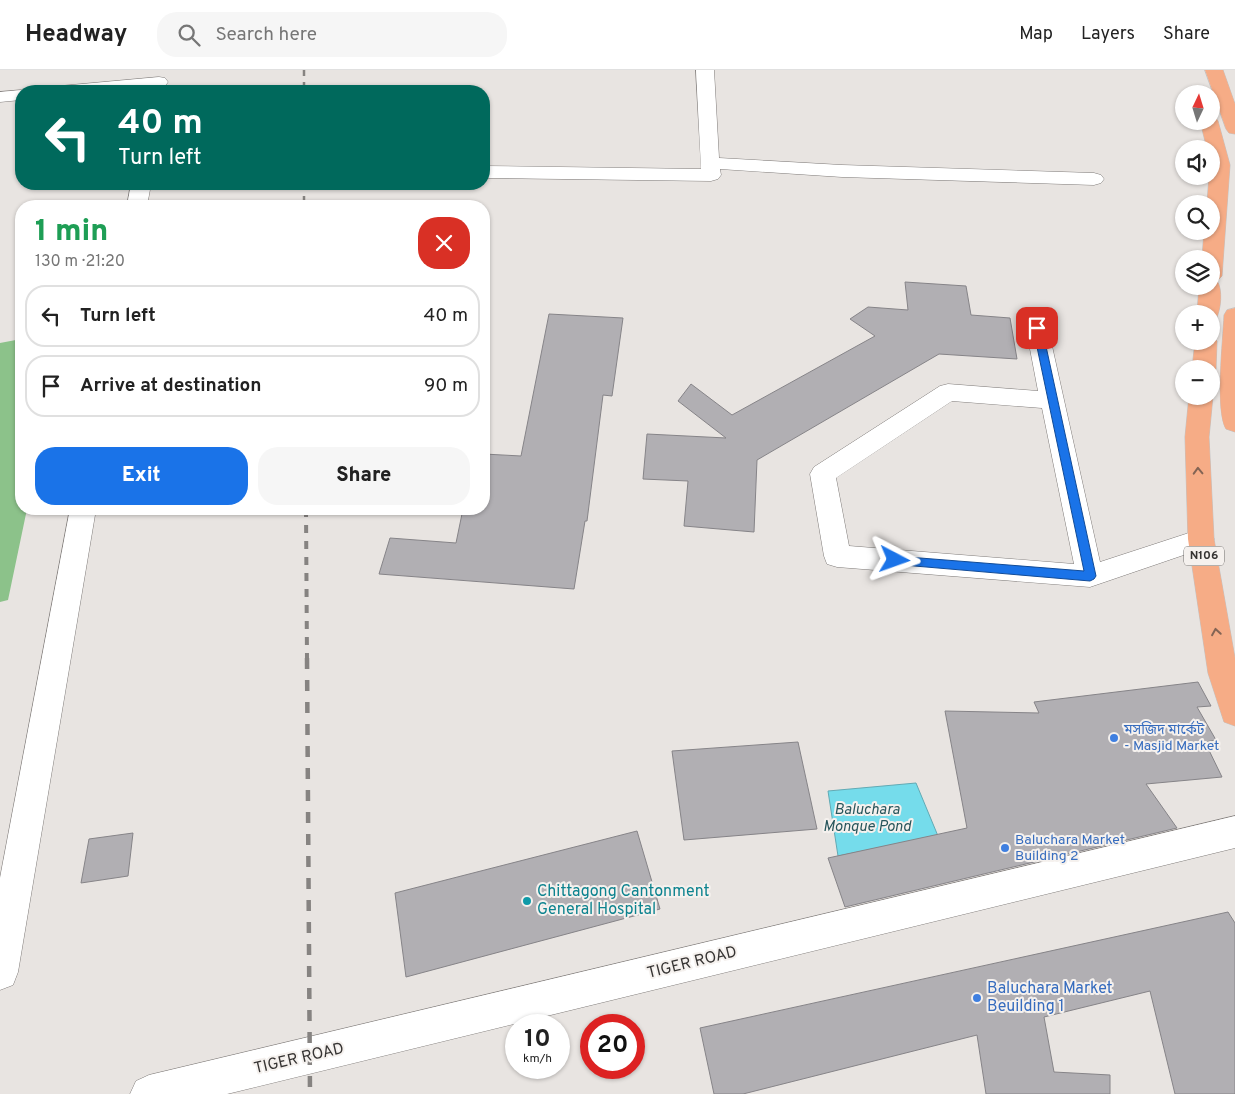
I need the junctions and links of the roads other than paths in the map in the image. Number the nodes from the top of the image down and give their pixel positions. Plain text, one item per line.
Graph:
1 (705, 70) edge
2 (1203, 73) edge
3 (159, 81) edge
4 (119, 85) edge
5 (15, 96) edge
6 (0, 97) edge
7 (1235, 129) edge
8 (1212, 130) edge
9 (711, 163) junction
10 (490, 172) edge
11 (1094, 179) dead end
12 (1213, 250) edge
13 (1235, 315) edge
14 (1037, 328) dead end
15 (1052, 400) junction
16 (1200, 405) edge
17 (1235, 423) edge
18 (82, 515) edge
19 (1201, 539) junction
20 (1090, 576) junction
21 (1229, 674) edge
22 (1235, 713) edge
23 (1235, 832) edge
24 (0, 972) edge
25 (170, 1092) edge

1 - 9 street
2 - 7 highway
3 - 4 street
5 - 6 street
8 - 12 highway
9 - 10 street
9 - 11 street
13 - 17 highway
14 - 15 street
15 - 20 street
15 - 20 street
19 -> 16 highway, N106
18 - 24 street
19 - 20 street
21 -> 19 highway, N106
21 - 22 highway, N106
23 - 25 street, TIGER ROAD

